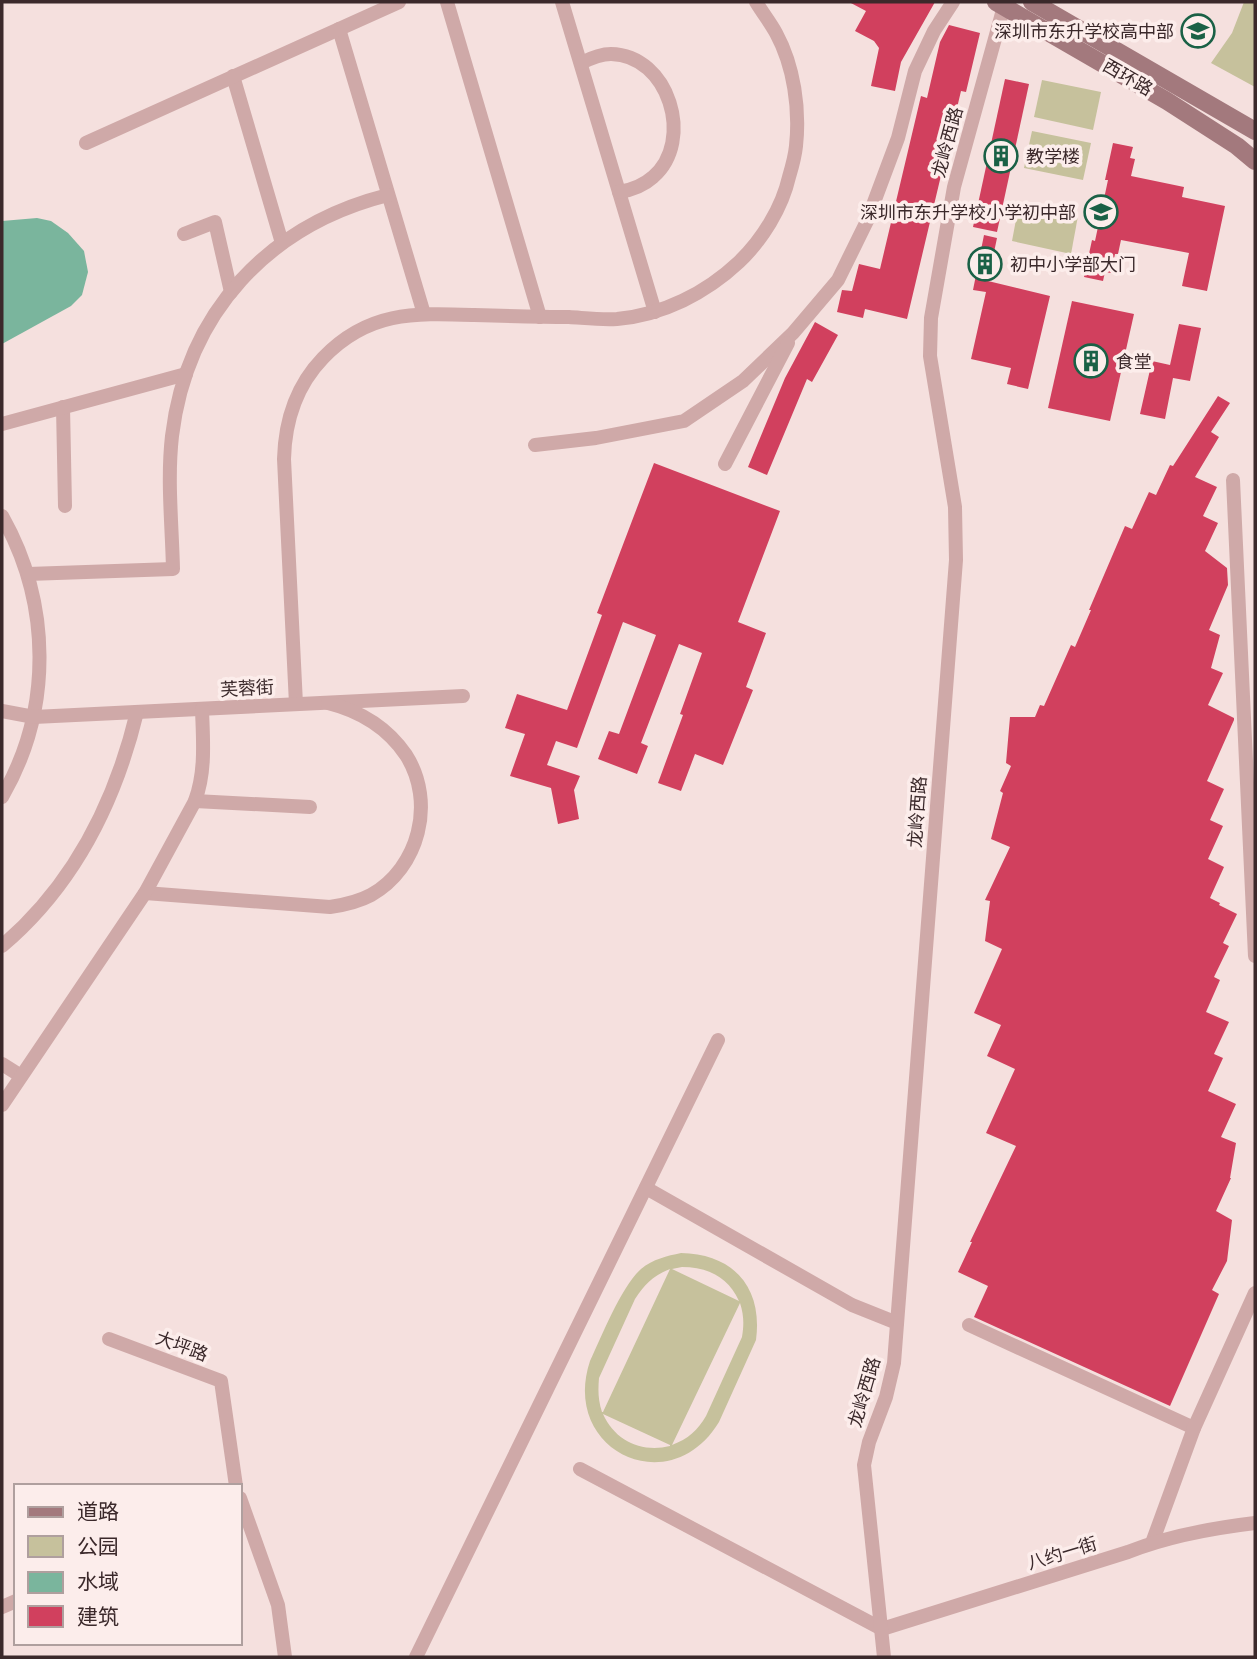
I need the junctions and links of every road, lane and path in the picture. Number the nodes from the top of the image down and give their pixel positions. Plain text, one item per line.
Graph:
1 (399, 2) edge
2 (447, 2) edge
3 (562, 2) edge
4 (756, 2) edge
5 (953, 2) edge
6 (1032, 2) edge
7 (1002, 3) edge
8 (339, 29) junction
9 (580, 62) junction
10 (233, 76) junction
11 (1255, 131) edge
12 (86, 143) dead end
13 (1255, 160) edge
14 (619, 192) junction
15 (388, 195) junction
16 (184, 234) dead end
17 (282, 243) junction
18 (231, 292) junction
19 (655, 312) junction
20 (424, 314) junction
21 (540, 317) junction
22 (793, 333) junction
23 (186, 373) junction
24 (63, 407) junction
25 (2, 424) edge
26 (535, 445) dead end
27 (725, 464) dead end
28 (1233, 480) dead end
29 (65, 506) dead end
30 (2, 516) edge
31 (28, 574) junction
32 (463, 696) dead end
33 (328, 703) junction
34 (296, 704) junction
35 (202, 709) junction
36 (2, 710) edge
37 (137, 712) junction
38 (34, 718) junction
39 (2, 797) edge
40 (195, 801) junction
41 (310, 807) dead end
42 (145, 892) junction
43 (2, 946) edge
44 (1255, 956) edge
45 (719, 1040) dead end
46 (2, 1064) edge
47 (21, 1076) junction
48 (2, 1105) edge
49 (646, 1188) junction
50 (1255, 1293) edge
51 (897, 1322) junction
52 (969, 1325) dead end
53 (108, 1339) dead end
54 (1194, 1428) junction
55 (580, 1469) dead end
56 (235, 1484) edge
57 (242, 1505) edge
58 (1255, 1523) edge
59 (1152, 1543) junction
60 (882, 1629) junction
61 (285, 1657) edge
62 (416, 1657) edge
63 (884, 1657) edge

1 - 8 street
2 - 21 street
3 - 9 street
4 - 19 street
5 - 22 street
6 - 11 main road, 西环路
7 - 13 main road, 西环路
7 - 51 street, 龙岭西路
8 - 10 street
8 - 15 street
9 - 14 street
9 - 14 street
10 - 12 street
10 - 17 street
14 - 19 street
15 - 17 street
15 - 20 street
16 - 18 street
17 - 18 street
18 - 23 street
19 - 21 street
20 - 21 street
20 - 34 street
22 - 26 street
22 - 27 street
23 - 24 street
23 - 31 street
24 - 25 street
24 - 29 street
28 - 44 street
30 - 31 street
31 - 38 street
32 - 33 street, 芙蓉街
33 - 34 street, 芙蓉街
33 - 42 street
34 - 35 street, 芙蓉街
35 - 37 street, 芙蓉街
35 - 40 street
36 - 38 street, 芙蓉街
37 - 38 street, 芙蓉街
37 - 43 street
38 - 39 street
40 - 41 street
40 - 42 street
42 - 47 street
45 - 49 street
46 - 47 street
47 - 48 street
49 - 51 street
49 - 62 street
50 - 54 street
51 - 60 street, 龙岭西路
52 - 54 street
53 - 56 street, 大坪路
54 - 59 street
55 - 60 street
57 - 61 street, 大坪路
58 - 59 street, 八约一街
59 - 60 street, 八约一街
60 - 63 street, 龙岭西路

